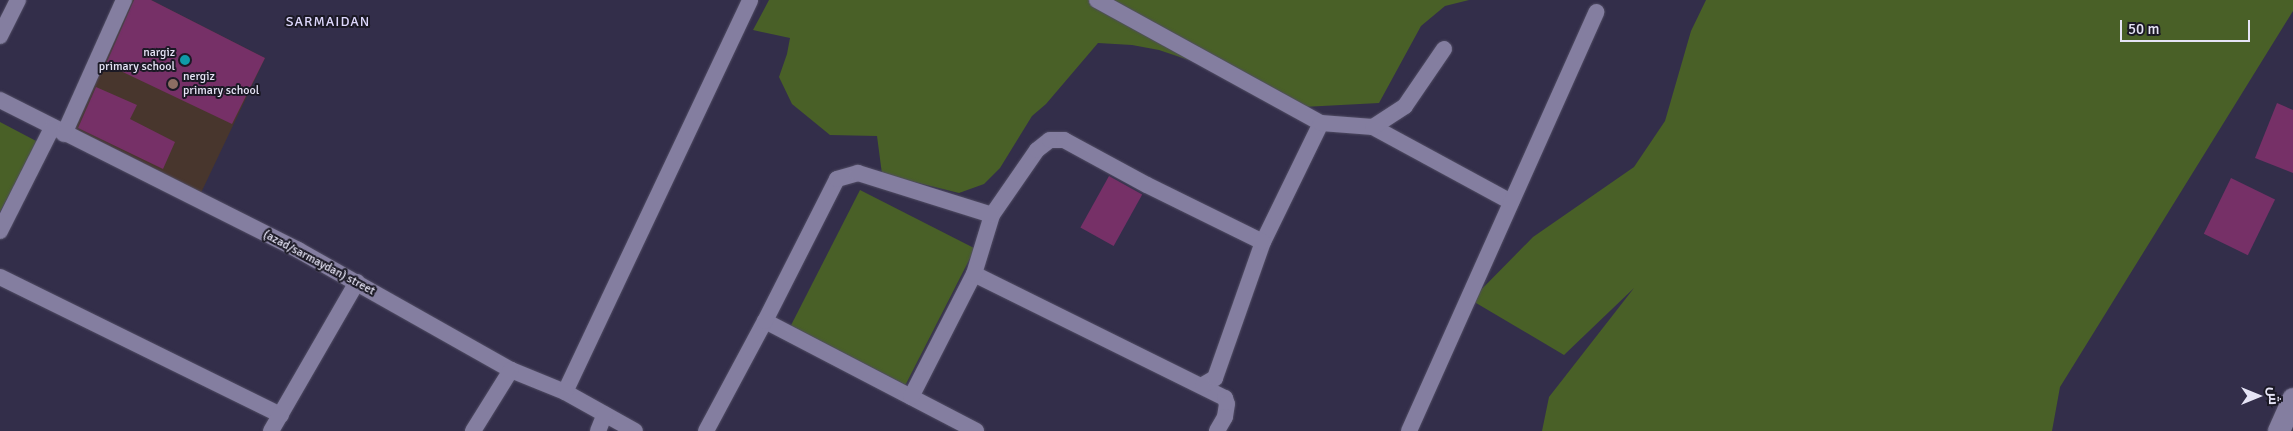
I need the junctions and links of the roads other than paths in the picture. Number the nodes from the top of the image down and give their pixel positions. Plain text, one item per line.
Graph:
1 (18, 0) edge
2 (124, 0) edge
3 (750, 0) edge
4 (1097, 0) edge
5 (1596, 12) dead end
6 (0, 36) edge
7 (1444, 49) dead end
8 (0, 100) edge
9 (1321, 123) junction
10 (1373, 127) junction
11 (58, 131) junction
12 (1511, 202) junction
13 (992, 215) junction
14 (0, 231) edge
15 (1263, 242) junction
16 (974, 274) junction
17 (0, 278) edge
18 (357, 282) junction
19 (765, 321) junction
20 (511, 370) junction
21 (1203, 385) junction
22 (565, 392) junction
23 (911, 397) junction
24 (2293, 398) edge
25 (605, 414) junction
26 (281, 415) junction
27 (271, 431) edge
28 (473, 431) edge
29 (598, 431) edge
30 (634, 431) edge
31 (706, 431) edge
32 (976, 431) edge
33 (1217, 431) edge
34 (1409, 431) edge
35 (2278, 431) edge

1 - 6 street
2 - 11 street
3 - 22 street
4 - 9 street
5 - 12 street
7 - 10 street
8 - 11 street, (azad/sarmaydan) street
9 - 10 street
9 - 15 street
10 - 12 street
11 - 14 street
11 - 18 street, (azad/sarmaydan) street
12 - 34 street
13 - 15 street
13 - 16 street
13 - 19 street
15 - 21 street
16 - 21 street
16 - 23 street
17 - 26 street
18 - 20 street, (azad/sarmaydan) street
18 - 26 street
19 - 23 street
19 - 31 street
20 - 22 street, (azad/sarmaydan) street
20 - 28 street
21 - 33 street
22 - 25 street, (azad/sarmaydan) street
23 - 32 street
24 - 35 main road
25 - 29 street
25 - 30 street, (azad/sarmaydan) street
26 - 27 street

